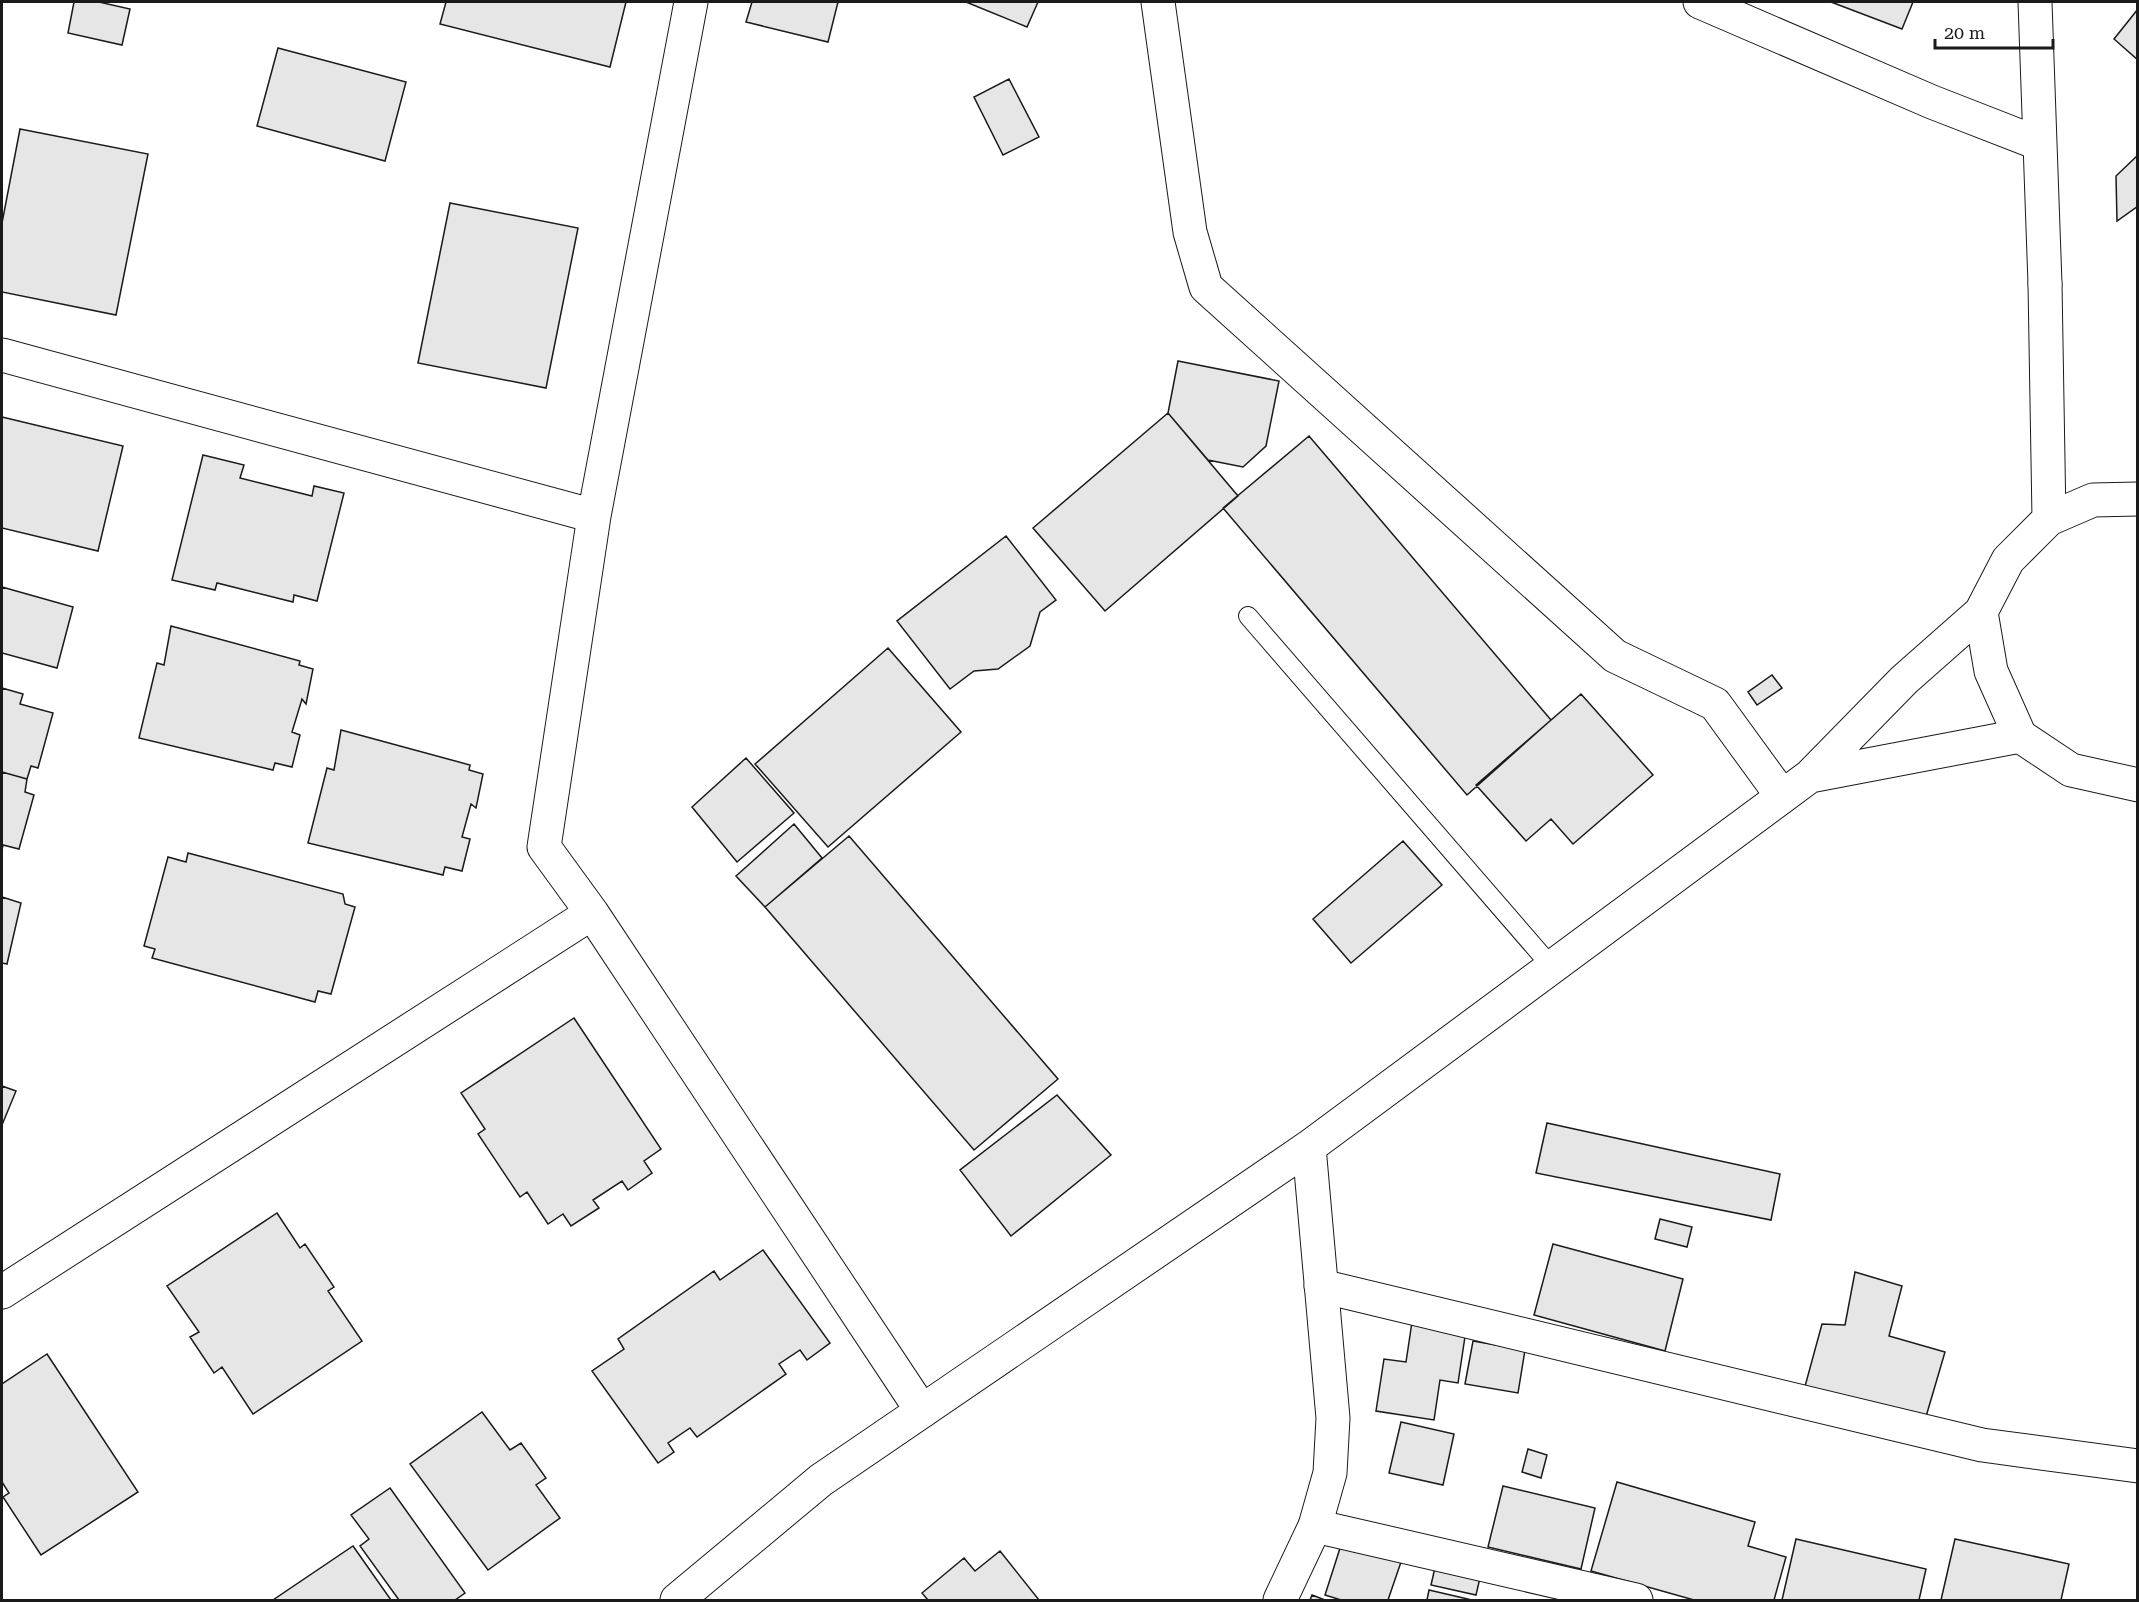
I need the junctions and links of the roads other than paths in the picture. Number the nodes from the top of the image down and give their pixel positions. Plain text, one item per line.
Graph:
1 (691, 2) edge
2 (1158, 2) edge
3 (1700, 2) edge
4 (2035, 2) edge
5 (2040, 144) junction
6 (2, 355) edge
7 (2138, 499) edge
8 (594, 516) junction
9 (2049, 519) junction
10 (1981, 612) junction
11 (1248, 616) dead end
12 (2020, 736) junction
13 (1809, 776) junction
14 (2138, 785) edge
15 (1782, 796) junction
16 (592, 914) junction
17 (1551, 966) junction
18 (1309, 1147) junction
19 (1321, 1286) junction
20 (2, 1292) edge
21 (922, 1411) junction
22 (2138, 1466) edge
23 (1315, 1526) junction
24 (677, 1600) edge
25 (1280, 1600) edge
26 (1636, 1600) edge

1 - 8 street
2 - 15 street
3 - 5 street
4 - 5 street
5 - 9 street
6 - 8 street
7 - 9 street
8 - 16 street
9 - 10 street
10 - 12 street
10 - 13 street
11 - 17 lane
12 - 13 street
12 - 14 street
13 - 15 street
15 - 17 street
16 - 20 street
16 - 21 street
17 - 18 street
18 - 19 street
18 - 21 street
19 - 22 street
19 - 23 street
21 - 24 street
23 - 25 street
23 - 26 street

